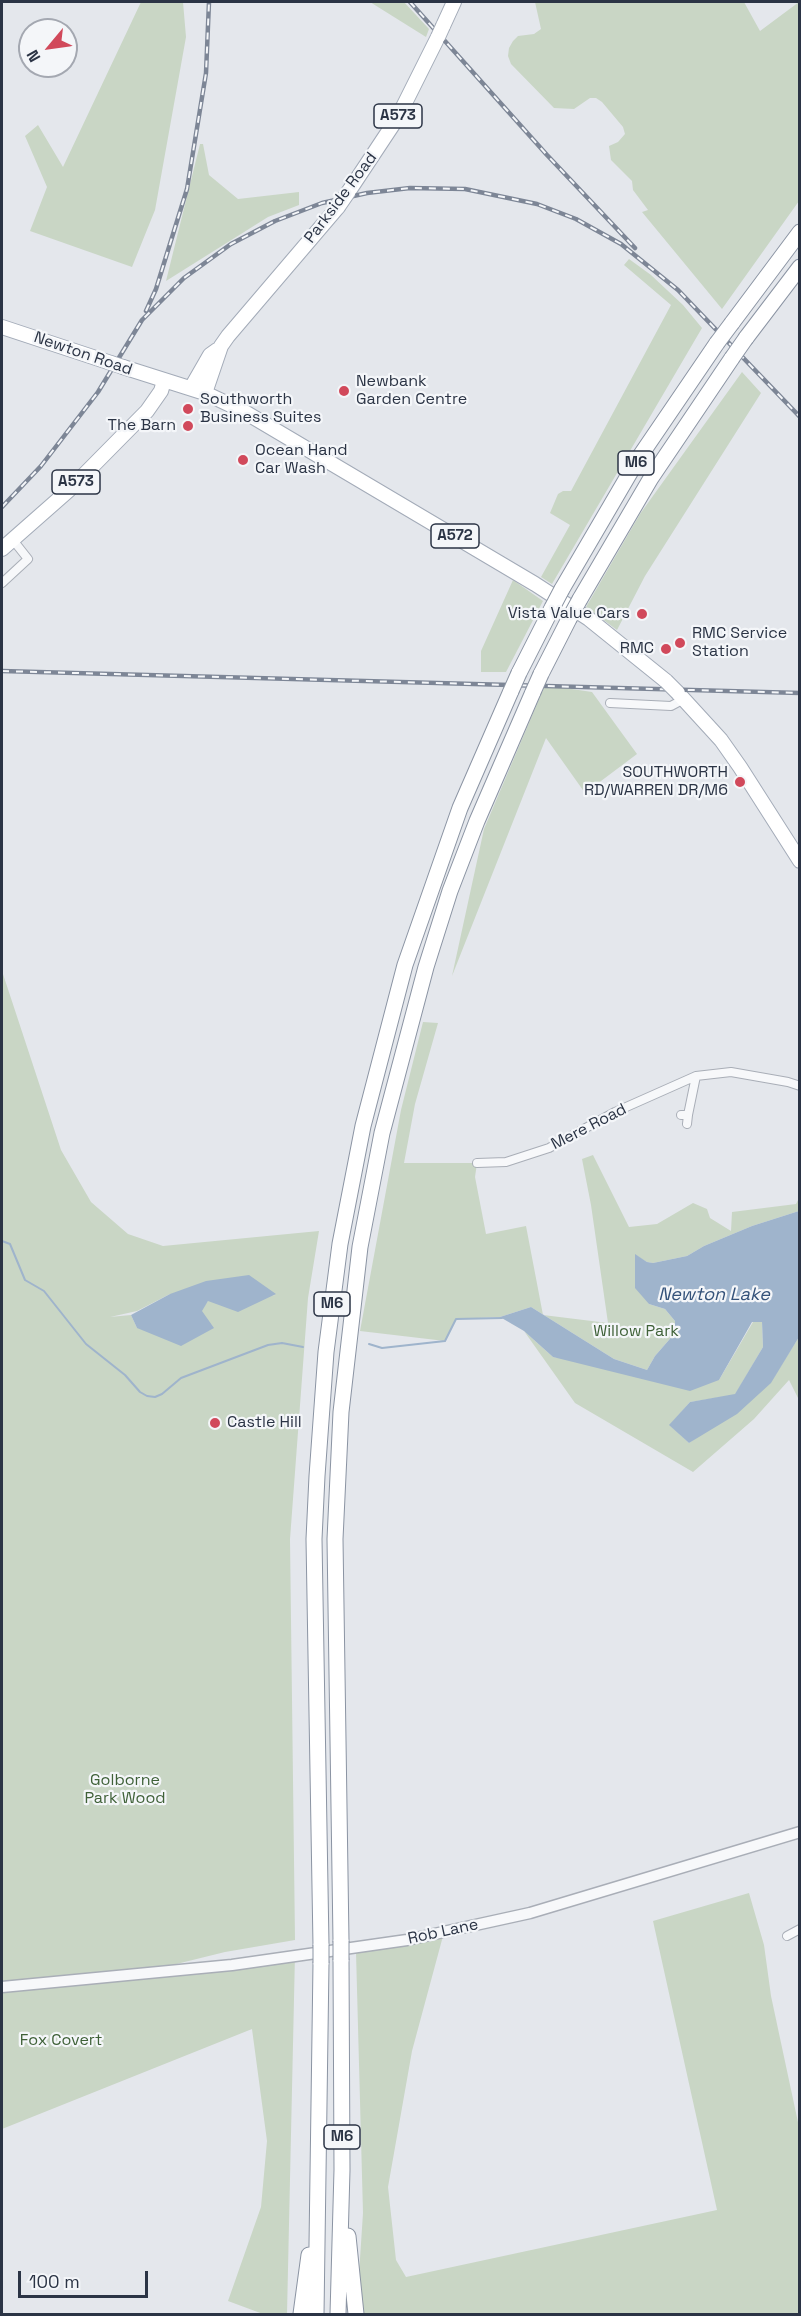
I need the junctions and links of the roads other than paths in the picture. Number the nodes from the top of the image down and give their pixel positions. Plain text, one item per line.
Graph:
1 (454, 2) edge
2 (800, 232) edge
3 (800, 267) edge
4 (2, 327) edge
5 (221, 346) junction
6 (159, 380) junction
7 (191, 388) junction
8 (205, 393) junction
9 (7, 545) edge
10 (2, 582) edge
11 (681, 696) junction
12 (610, 703) dead end
13 (798, 853) edge
14 (696, 1076) junction
15 (800, 1086) edge
16 (685, 1118) dead end
17 (477, 1163) dead end
18 (800, 1832) edge
19 (800, 1929) edge
20 (787, 1937) dead end
21 (2, 1987) edge
22 (342, 2170) junction
23 (319, 2172) junction
24 (301, 2314) edge
25 (316, 2314) edge
26 (338, 2314) edge
27 (356, 2314) edge

1 - 5 main road, Parkside Road / A573, bridge
2 - 23 highway, M6, bridge
3 - 22 highway, M6, bridge
4 - 6 main road, Newton Road / A572
5 - 7 main road, Parkside Road / A573
5 - 8 main road, Parkside Road / A573
6 - 7 main road, A572
6 - 9 main road, A573
7 - 8 main road, A572
8 - 11 main road, A572, bridge
9 - 10 street
11 - 12 street
11 - 13 main road, A572
14 - 15 street, Mere Road
14 - 16 street
14 - 17 street, Mere Road
18 - 21 street, Rob Lane
19 - 20 street
22 - 26 highway, M6
22 - 27 highway
23 - 24 highway
23 - 25 highway, M6

